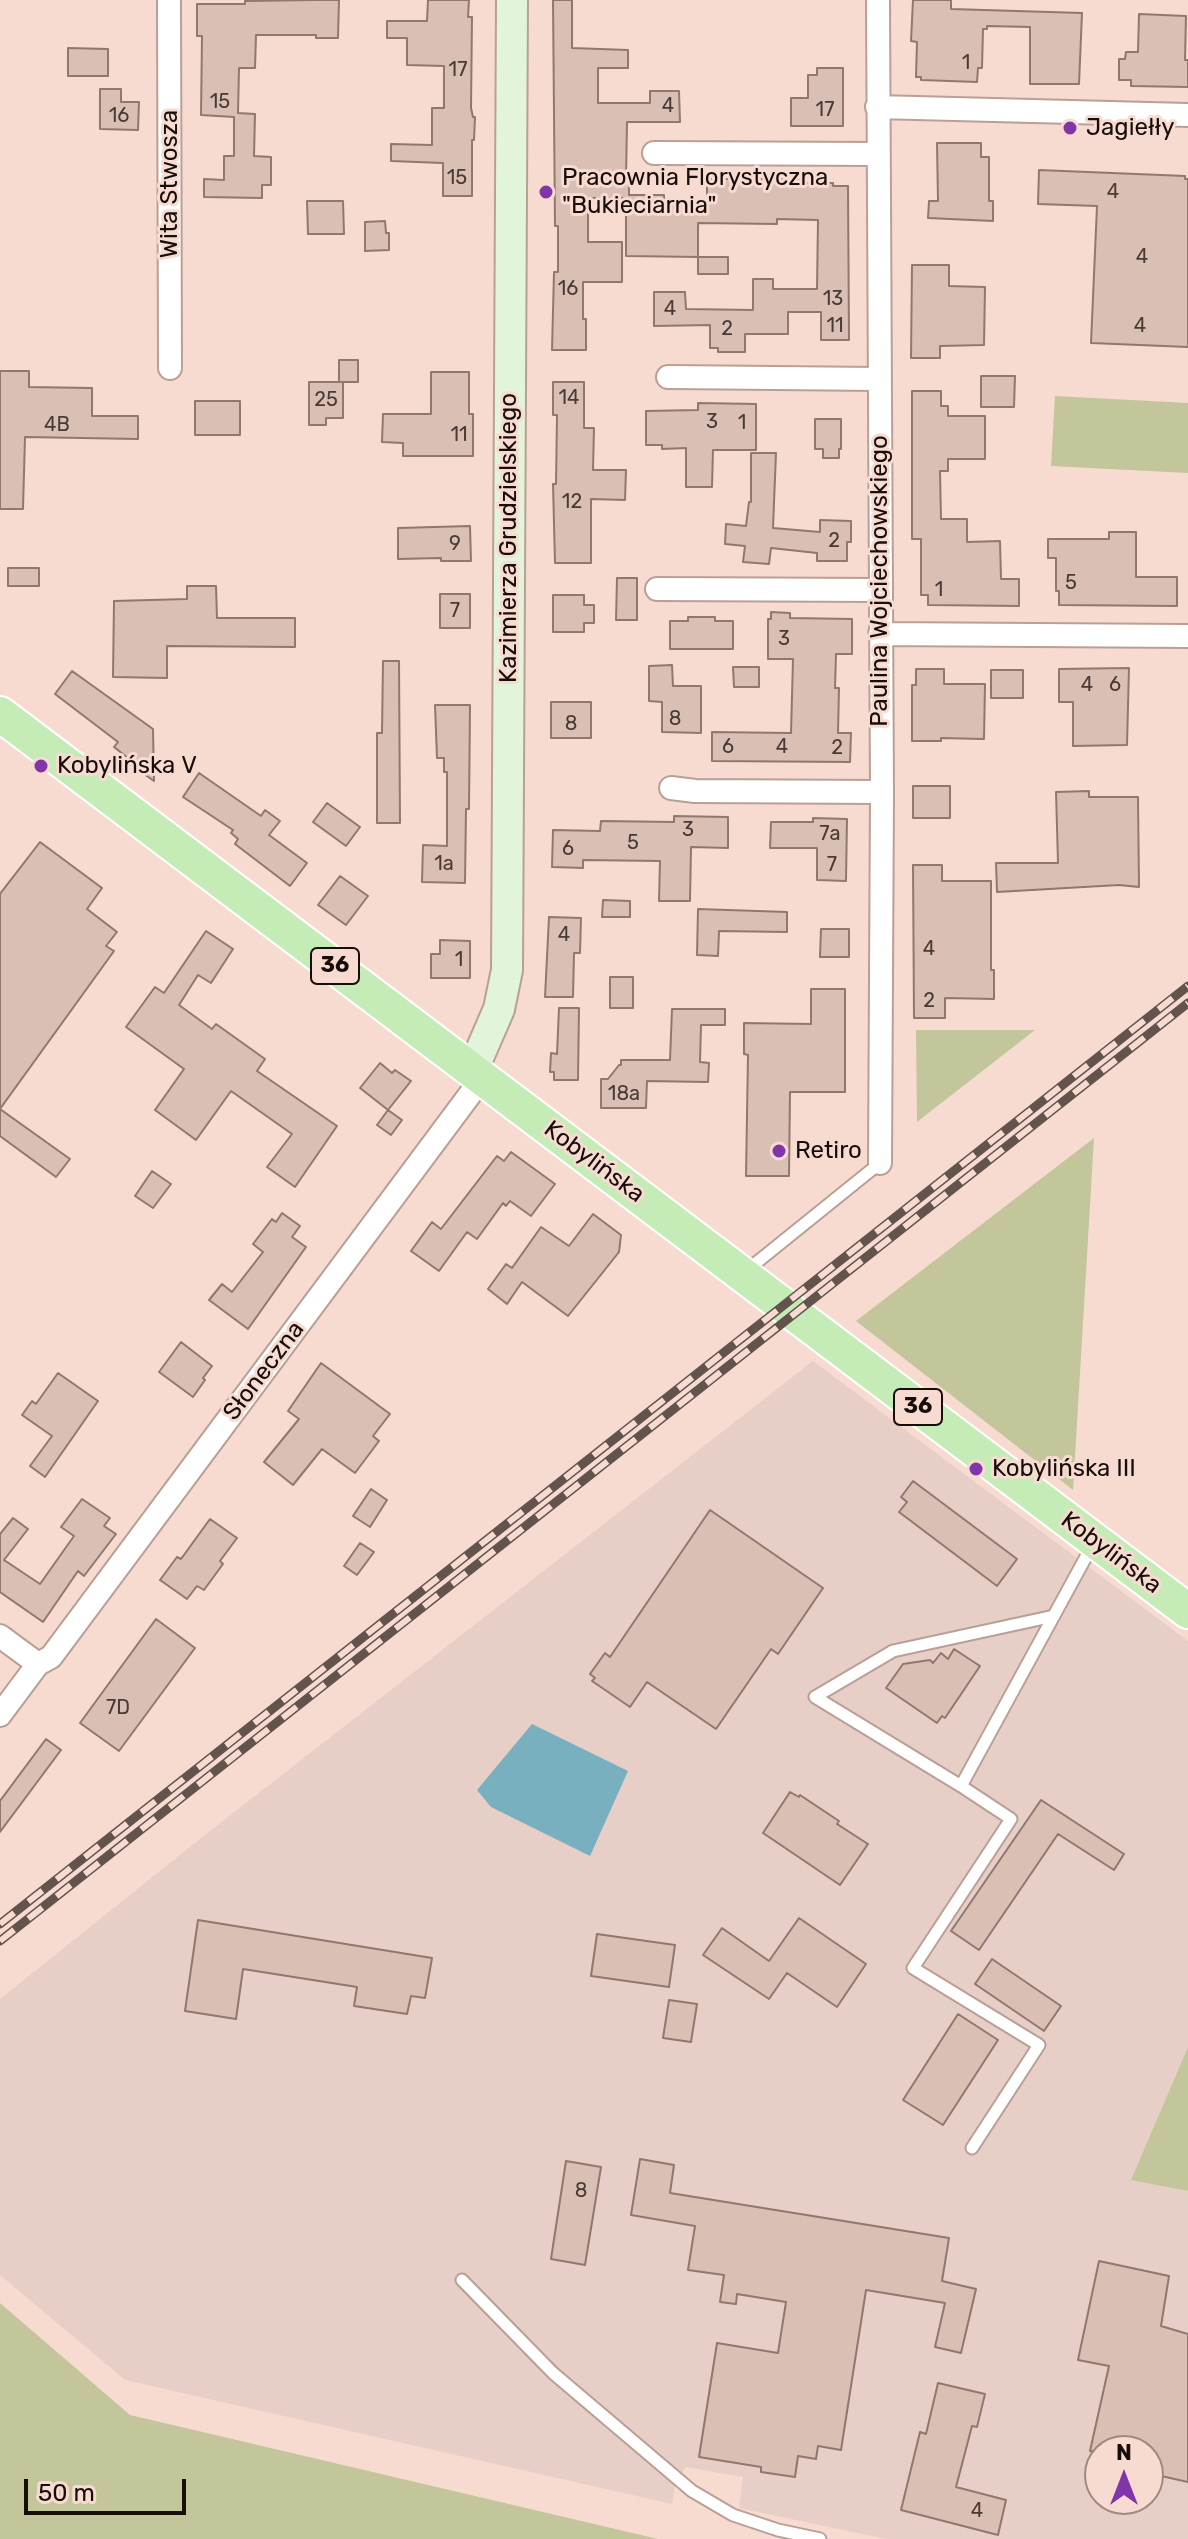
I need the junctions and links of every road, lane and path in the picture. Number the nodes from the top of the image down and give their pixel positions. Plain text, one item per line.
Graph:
1 (169, 0) edge
2 (512, 0) edge
3 (878, 0) edge
4 (877, 107) junction
5 (1188, 115) edge
6 (654, 153) dead end
7 (877, 154) junction
8 (170, 368) dead end
9 (668, 377) dead end
10 (879, 379) junction
11 (657, 589) dead end
12 (880, 590) junction
13 (880, 634) junction
14 (1188, 636) edge
15 (0, 714) edge
16 (671, 788) dead end
17 (882, 792) junction
18 (473, 1069) junction
19 (880, 1163) joint
20 (742, 1274) junction
21 (1095, 1540) junction
22 (1188, 1611) edge
23 (1054, 1616) junction
24 (0, 1636) edge
25 (38, 1664) junction
26 (0, 1715) edge
27 (961, 1786) junction
28 (972, 2148) dead end
29 (462, 2280) dead end
30 (820, 2539) edge

1 - 8 street, Wita Stwosza
2 - 18 street, Kazimierza Grudzielskiego
3 - 4 street, Paulina Wojciechowskiego
4 - 5 street
4 - 7 street, Paulina Wojciechowskiego
6 - 7 street
7 - 10 street, Paulina Wojciechowskiego
9 - 10 street
10 - 12 street, Paulina Wojciechowskiego
11 - 12 street
12 - 13 street, Paulina Wojciechowskiego
13 - 14 street
13 - 17 street, Paulina Wojciechowskiego
15 - 18 main road, Kobylińska / 36
16 - 17 street
17 - 19 street, Paulina Wojciechowskiego
18 - 20 main road, Kobylińska / 36
18 - 25 street, Słoneczna
19 - 20 lane
20 - 21 main road, Kobylińska / 36
21 - 22 main road, Kobylińska / 36
21 - 23 lane
23 - 27 lane
23 - 27 lane
24 - 25 street
25 - 26 street, Słoneczna
27 - 28 lane
29 - 30 lane

